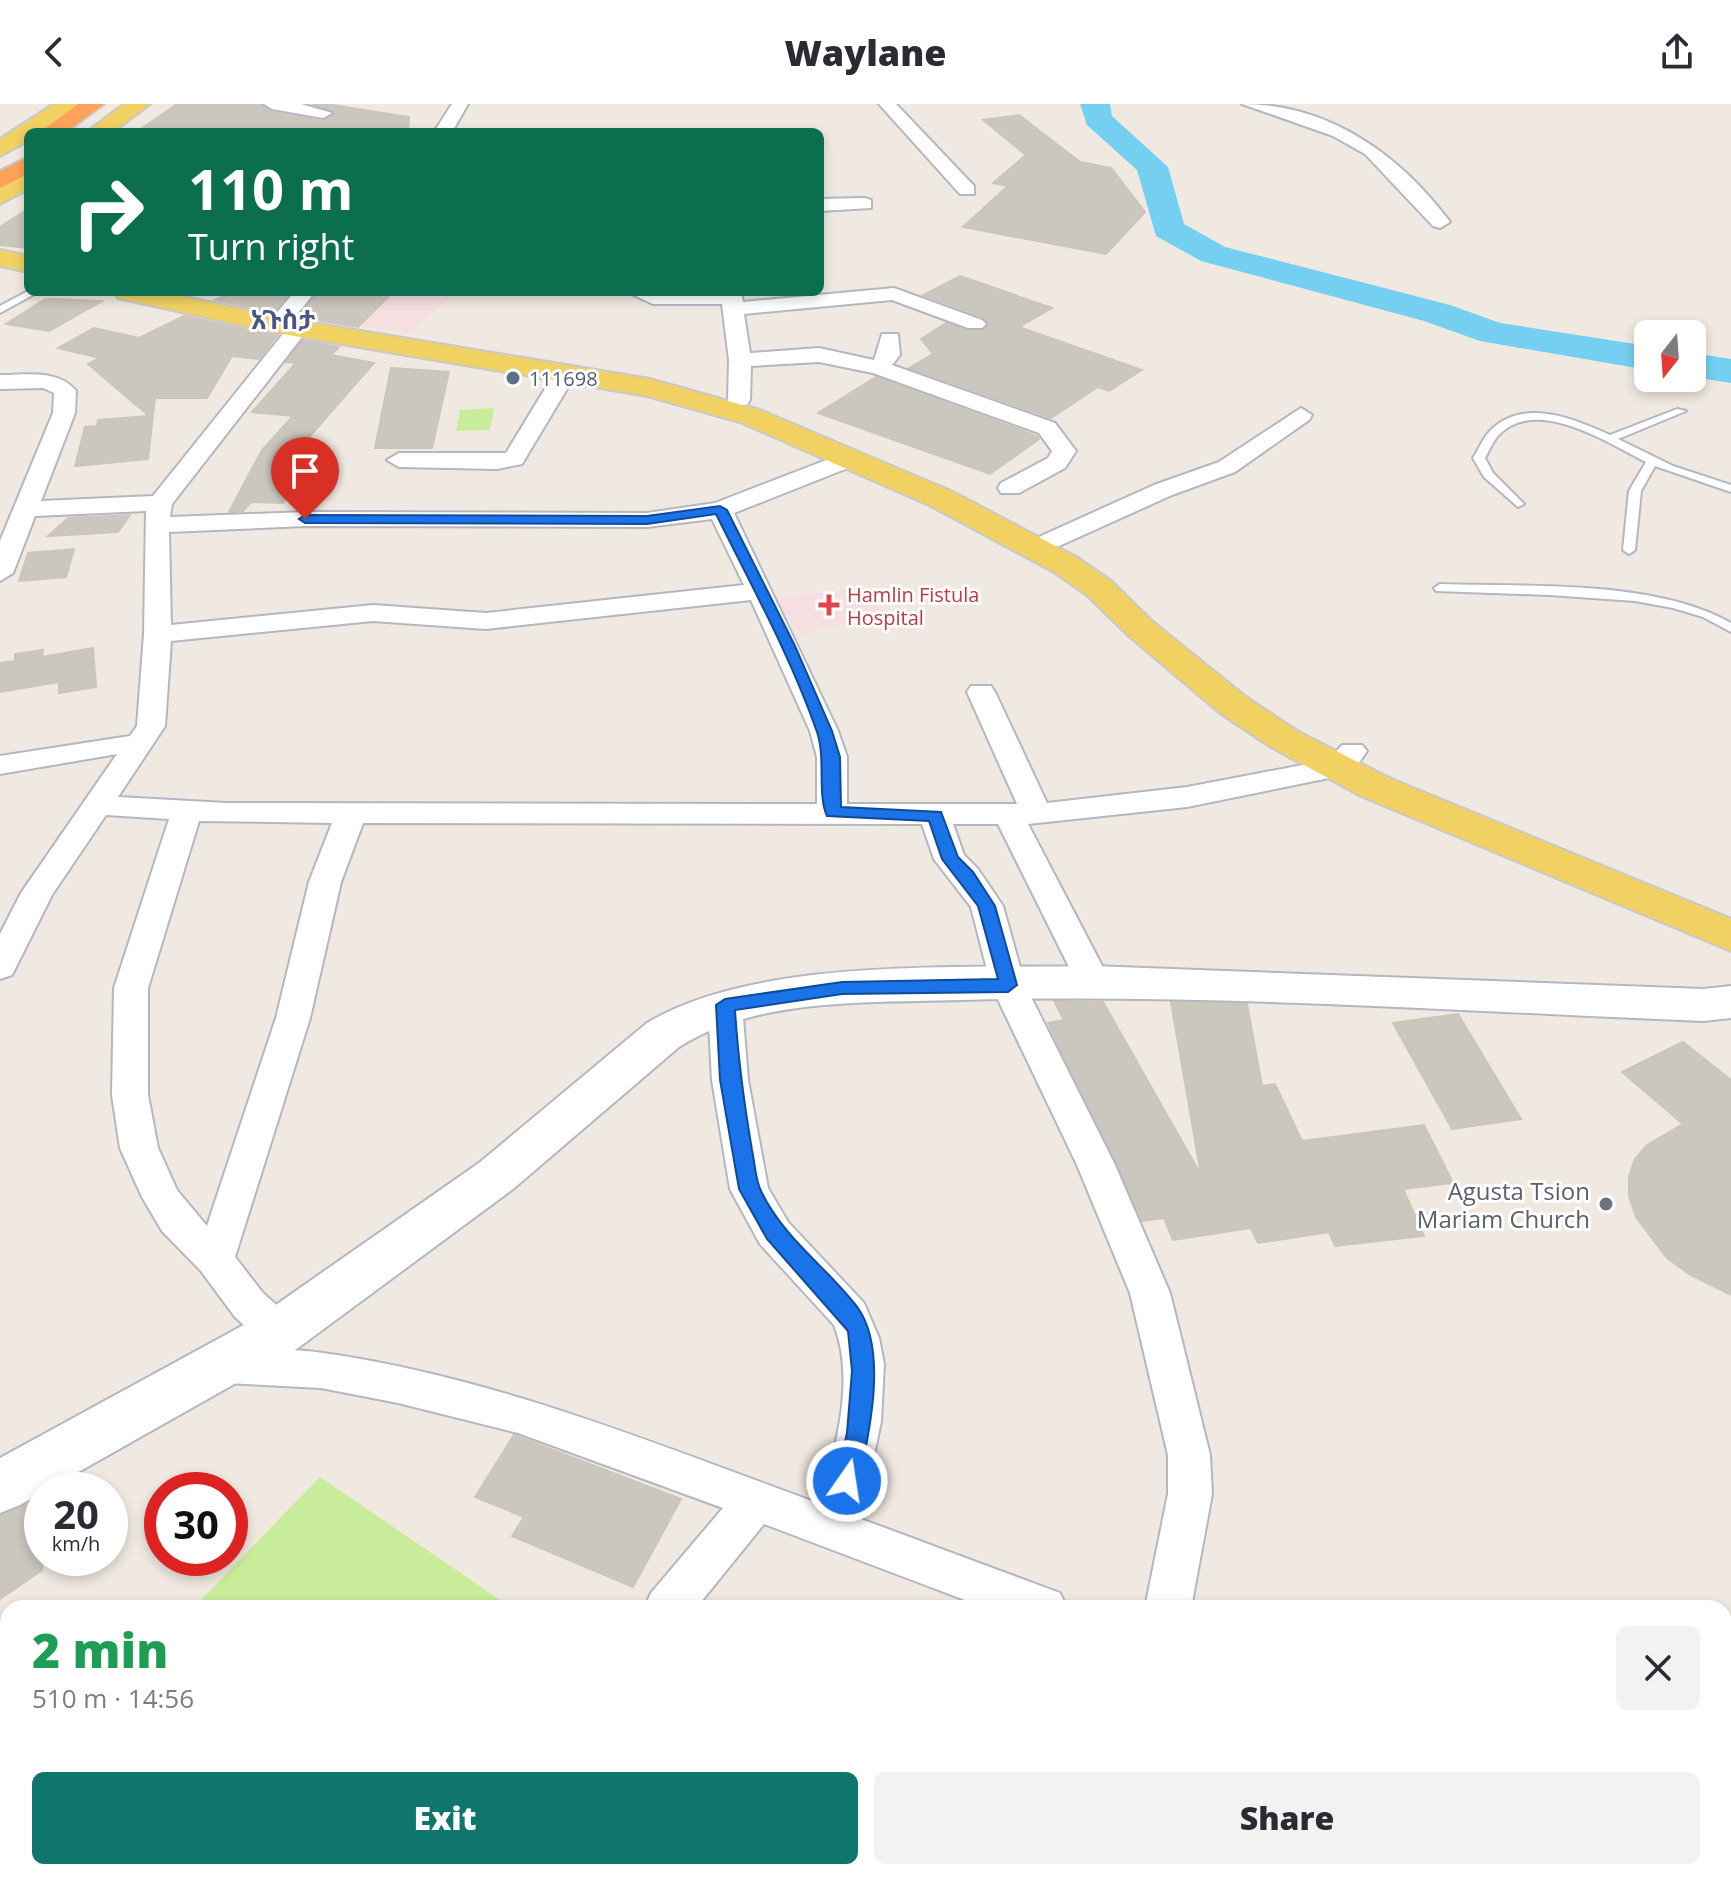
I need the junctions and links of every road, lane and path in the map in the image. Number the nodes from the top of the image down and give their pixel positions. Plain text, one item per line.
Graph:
1 (69, 104) edge
2 (93, 104) edge
3 (118, 104) edge
4 (139, 104) edge
5 (272, 104) edge
6 (462, 104) edge
7 (887, 104) edge
8 (1250, 104) edge
9 (323, 113) dead end
10 (32, 128) edge
11 (57, 128) edge
12 (82, 128) edge
13 (106, 128) edge
14 (446, 128) edge
15 (24, 133) edge
16 (0, 149) edge
17 (24, 150) edge
18 (0, 165) edge
19 (24, 166) edge
20 (0, 181) edge
21 (24, 182) edge
22 (967, 190) dead end
23 (0, 197) edge
24 (864, 204) dead end
25 (824, 205) edge
26 (1440, 222) dead end
27 (0, 261) edge
28 (24, 266) edge
29 (26, 296) edge
30 (147, 296) edge
31 (171, 296) edge
32 (303, 296) edge
33 (648, 296) edge
34 (731, 300) edge
35 (0, 310) edge
36 (290, 324) junction
37 (975, 324) dead end
38 (890, 339) dead end
39 (740, 360) junction
40 (879, 368) junction
41 (565, 374) junction
42 (0, 382) edge
43 (739, 400) junction
44 (1681, 411) dead end
45 (1301, 415) dead end
46 (1609, 439) junction
47 (850, 459) junction
48 (399, 460) dead end
49 (1652, 461) junction
50 (1010, 488) dead end
51 (1731, 489) edge
52 (1518, 504) dead end
53 (23, 509) junction
54 (720, 510) junction
55 (158, 514) junction
56 (1050, 541) junction
57 (1629, 550) dead end
58 (0, 573) edge
59 (1440, 588) dead end
60 (759, 591) junction
61 (1725, 614) edge
62 (1731, 628) edge
63 (158, 634) junction
64 (981, 692) dead end
65 (139, 744) junction
66 (1345, 759) junction
67 (0, 765) edge
68 (95, 805) junction
69 (187, 810) junction
70 (832, 812) junction
71 (351, 814) junction
72 (1023, 815) junction
73 (935, 816) junction
74 (1731, 916) edge
75 (1731, 936) edge
76 (0, 967) edge
77 (1093, 981) junction
78 (1008, 985) junction
79 (1731, 1002) edge
80 (725, 1005) junction
81 (215, 1260) junction
82 (279, 1332) junction
83 (226, 1365) junction
84 (0, 1487) edge
85 (756, 1501) junction
86 (836, 1530) junction
87 (674, 1600) edge
88 (1023, 1600) edge
89 (1170, 1600) edge

1 - 10 main road
2 - 11 highway
3 - 12 highway
4 - 13 main road
5 - 9 street
6 - 14 street
7 - 22 street
8 - 26 street
15 - 16 main road
17 - 18 highway
19 - 20 highway
21 - 23 main road
24 - 25 street
27 - 28 main road
29 - 35 lane
30 - 36 main road
31 - 36 main road
32 - 36 street
33 - 34 street
34 - 37 street
34 - 39 street
36 - 41 main road
36 - 43 main road
36 - 55 street
38 - 40 street
39 - 40 street
39 - 43 street
40 - 50 street
41 - 47 main road
41 - 48 street
42 - 53 street
43 - 56 main road
44 - 46 lane
45 - 56 street
46 - 49 lane
46 - 52 lane
47 - 54 street
47 - 66 main road
49 - 51 lane
49 - 57 lane
53 - 55 street
53 - 58 street
54 - 55 street
54 - 60 street
55 - 63 street
56 - 66 main road
59 - 61 lane
60 - 63 street
60 - 70 street
61 - 62 lane
63 - 65 street
64 - 72 street
65 - 67 street
65 - 68 street
66 - 72 street
66 - 74 main road
66 - 75 main road
68 - 69 street
68 - 76 street
69 - 71 street
69 - 81 street
70 - 71 street
70 - 73 street
71 - 81 street
72 - 73 street
72 - 77 street
73 - 78 street
77 - 78 street
77 - 79 street
78 - 80 street
78 - 89 street
80 - 82 street
80 - 86 street
81 - 82 street
82 - 83 street
83 - 84 street
83 - 85 street
85 - 86 street
85 - 87 street
86 - 88 street

